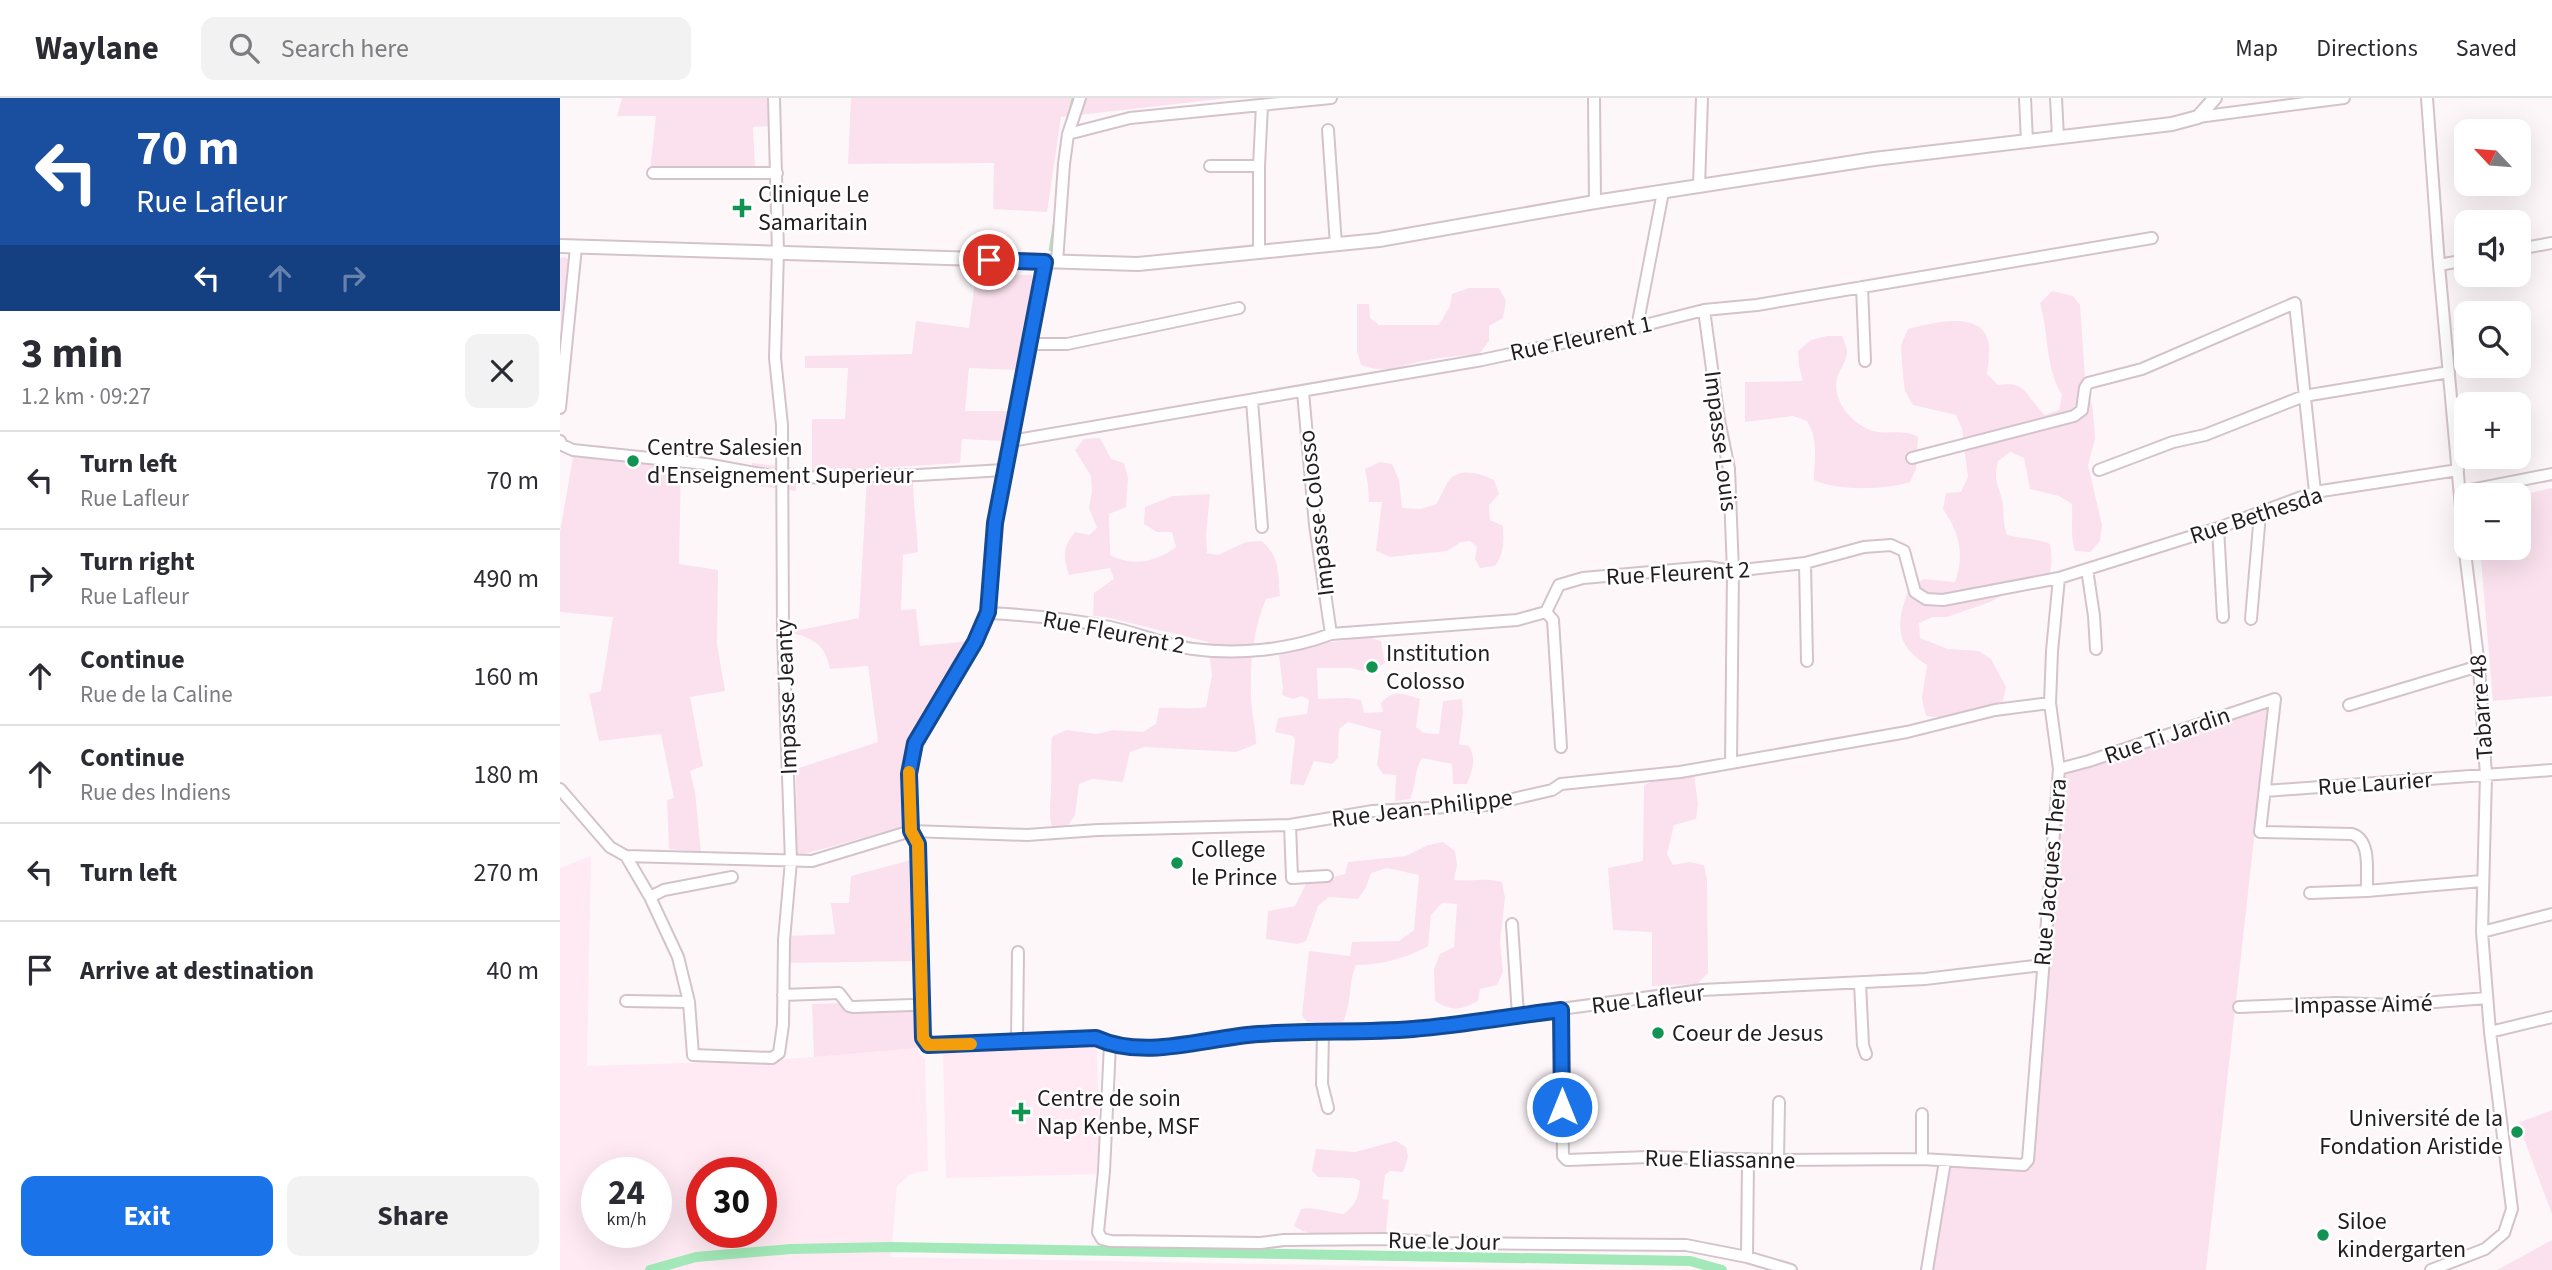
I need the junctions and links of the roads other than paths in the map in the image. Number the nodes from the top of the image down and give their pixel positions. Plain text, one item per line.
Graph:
1 (774, 98) edge
2 (1080, 98) edge
3 (1331, 98) edge
4 (1594, 98) edge
5 (1702, 98) edge
6 (2025, 98) edge
7 (2056, 98) edge
8 (2215, 98) edge
9 (2344, 98) edge
10 (2427, 98) edge
11 (1262, 105) junction
12 (2198, 117) junction
13 (1328, 130) dead end
14 (1068, 134) junction
15 (2059, 137) junction
16 (2027, 142) junction
17 (1210, 166) dead end
18 (1259, 166) junction
19 (653, 173) dead end
20 (777, 173) junction
21 (1699, 186) junction
22 (1663, 192) junction
23 (1595, 202) junction
24 (2152, 238) dead end
25 (2552, 243) edge
26 (1336, 245) junction
27 (560, 246) edge
28 (576, 247) junction
29 (2531, 247) edge
30 (778, 252) junction
31 (1259, 252) junction
32 (1051, 262) junction
33 (2454, 262) edge
34 (2439, 265) junction
35 (1862, 287) junction
36 (1239, 308) dead end
37 (1704, 310) junction
38 (1637, 327) junction
39 (1029, 344) junction
40 (1865, 361) dead end
41 (2449, 372) junction
42 (1303, 392) junction
43 (2304, 396) junction
44 (1252, 401) junction
45 (560, 408) edge
46 (560, 441) edge
47 (1011, 441) junction
48 (1912, 458) dead end
49 (1004, 470) junction
50 (2099, 470) dead end
51 (2458, 470) junction
52 (2552, 474) edge
53 (783, 478) junction
54 (2459, 483) edge
55 (2506, 483) edge
56 (2315, 492) junction
57 (2260, 514) junction
58 (1262, 527) dead end
59 (2218, 528) junction
60 (2467, 560) edge
61 (1805, 563) junction
62 (2087, 569) junction
63 (1733, 571) junction
64 (2059, 578) junction
65 (988, 612) junction
66 (1546, 612) junction
67 (2222, 617) dead end
68 (2251, 619) dead end
69 (1331, 634) junction
70 (2096, 649) dead end
71 (1807, 661) dead end
72 (2479, 666) junction
73 (2050, 703) junction
74 (2349, 705) dead end
75 (1561, 747) dead end
76 (1731, 763) junction
77 (2059, 769) junction
78 (2552, 770) edge
79 (2486, 776) junction
80 (560, 789) edge
81 (2265, 791) junction
82 (1290, 825) junction
83 (911, 831) junction
84 (626, 856) junction
85 (791, 861) junction
86 (1327, 876) dead end
87 (732, 877) dead end
88 (2482, 881) junction
89 (2367, 891) junction
90 (2310, 894) dead end
91 (650, 897) junction
92 (2552, 914) edge
93 (1512, 924) dead end
94 (2482, 932) junction
95 (1018, 952) dead end
96 (2043, 965) junction
97 (1860, 983) junction
98 (783, 995) junction
99 (2487, 998) junction
100 (626, 1001) dead end
101 (689, 1002) junction
102 (912, 1005) dead end
103 (2239, 1007) dead end
104 (1561, 1010) junction
105 (1518, 1015) junction
106 (2552, 1017) edge
107 (1322, 1031) junction
108 (2490, 1032) junction
109 (1017, 1042) junction
110 (1110, 1044) junction
111 (1866, 1054) dead end
112 (1779, 1102) dead end
113 (1328, 1108) dead end
114 (1922, 1114) dead end
115 (1748, 1159) junction
116 (1922, 1159) junction
117 (1778, 1160) junction
118 (1945, 1161) junction
119 (2024, 1165) joint
120 (1747, 1257) junction
121 (2454, 1266) edge
122 (1791, 1270) edge
123 (1927, 1270) edge
124 (2431, 1270) edge

1 - 20 street, Impasse Jeanty
2 - 14 street
3 - 11 street
4 - 23 street
5 - 21 street
6 - 16 street
7 - 15 street
8 - 12 main road
9 - 12 street
10 - 34 street, Tabarre 48
11 - 14 street
11 - 18 street
12 - 15 main road
13 - 26 street
14 - 32 street
15 - 16 main road
16 - 21 main road
17 - 18 street
18 - 31 street
19 - 20 street
20 - 30 street, Impasse Jeanty
21 - 22 main road
22 - 23 main road
22 - 38 street
23 - 26 main road
24 - 35 street, Rue Fleurent 1
25 - 29 street
26 - 31 main road
27 - 28 main road
28 - 30 main road
28 - 45 street
30 - 32 main road
30 - 53 street, Impasse Jeanty
31 - 32 main road
32 - 39 street
33 - 34 street
34 - 41 street, Tabarre 48
35 - 37 street, Rue Fleurent 1
35 - 40 street
36 - 39 street
37 - 38 street, Rue Fleurent 1
37 - 63 street, Impasse Louis
38 - 42 street, Rue Fleurent 1
39 - 47 street
41 - 43 street
41 - 51 street, Tabarre 48
42 - 44 street, Rue Fleurent 1
42 - 69 street, Impasse Colosso
43 - 48 street
43 - 50 street
43 - 56 street
44 - 47 street, Rue Fleurent 1
44 - 58 street
46 - 53 street
47 - 49 street
49 - 53 street
49 - 65 street
51 - 54 street, Tabarre 48
51 - 56 street, Rue Bethesda
52 - 55 street
53 - 85 street, Impasse Jeanty
56 - 57 street, Rue Bethesda
57 - 59 street, Rue Bethesda
57 - 68 street
59 - 62 street, Rue Bethesda
59 - 67 street
60 - 72 street, Tabarre 48
61 - 63 street, Rue Fleurent 2
61 - 64 street, Rue Fleurent 2
61 - 71 street
62 - 64 street, Rue Bethesda
62 - 70 street
63 - 66 street, Rue Fleurent 2
63 - 76 street, Impasse Louis
64 - 73 street, Rue Jacques Thera
65 - 69 street, Rue Fleurent 2
65 - 83 street
66 - 69 street, Rue Fleurent 2
66 - 75 street
72 - 74 street
72 - 79 street, Tabarre 48
73 - 76 street, Rue Jean-Philippe
73 - 77 street, Rue Jacques Thera
76 - 82 street, Rue Jean-Philippe
77 - 81 street, Rue Ti Jardin
77 - 96 street, Rue Jacques Thera
78 - 79 street, Rue Laurier
79 - 81 street, Rue Laurier
79 - 88 street, Tabarre 48
80 - 84 street
81 - 89 street
82 - 83 street, Rue Jean-Philippe
82 - 86 street
83 - 85 street, Rue Jean-Philippe
83 - 109 street, Rue Lafleur
84 - 85 street, Rue Jean-Philippe
84 - 91 street
85 - 98 street, Impasse Jeanty
87 - 91 street
88 - 89 street
88 - 94 street, Tabarre 48
89 - 90 street
91 - 101 street
92 - 94 street
93 - 105 street
94 - 99 street, Tabarre 48
95 - 109 street
96 - 97 street, Rue Lafleur
96 - 119 street, Rue Jacques Thera
97 - 104 street, Rue Lafleur
97 - 111 street
98 - 101 street, Impasse Jeanty
98 - 102 street
99 - 103 street, Impasse Aimé
99 - 108 street, Tabarre 48
100 - 101 street
104 - 105 street, Rue Lafleur
104 - 115 street, Rue Eliassanne
105 - 107 street, Rue Lafleur
106 - 108 street
107 - 110 street, Rue Lafleur
107 - 113 street
108 - 121 street, Tabarre 48
109 - 110 street, Rue Lafleur
110 - 120 street, Rue le Jour
112 - 117 street
114 - 116 street
115 - 117 street, Rue Eliassanne
115 - 120 street
116 - 117 street, Rue Eliassanne
116 - 118 street, Rue Eliassanne
118 - 119 street, Rue Eliassanne
118 - 123 street
120 - 122 street, Rue le Jour
121 - 124 street, Tabarre 48

